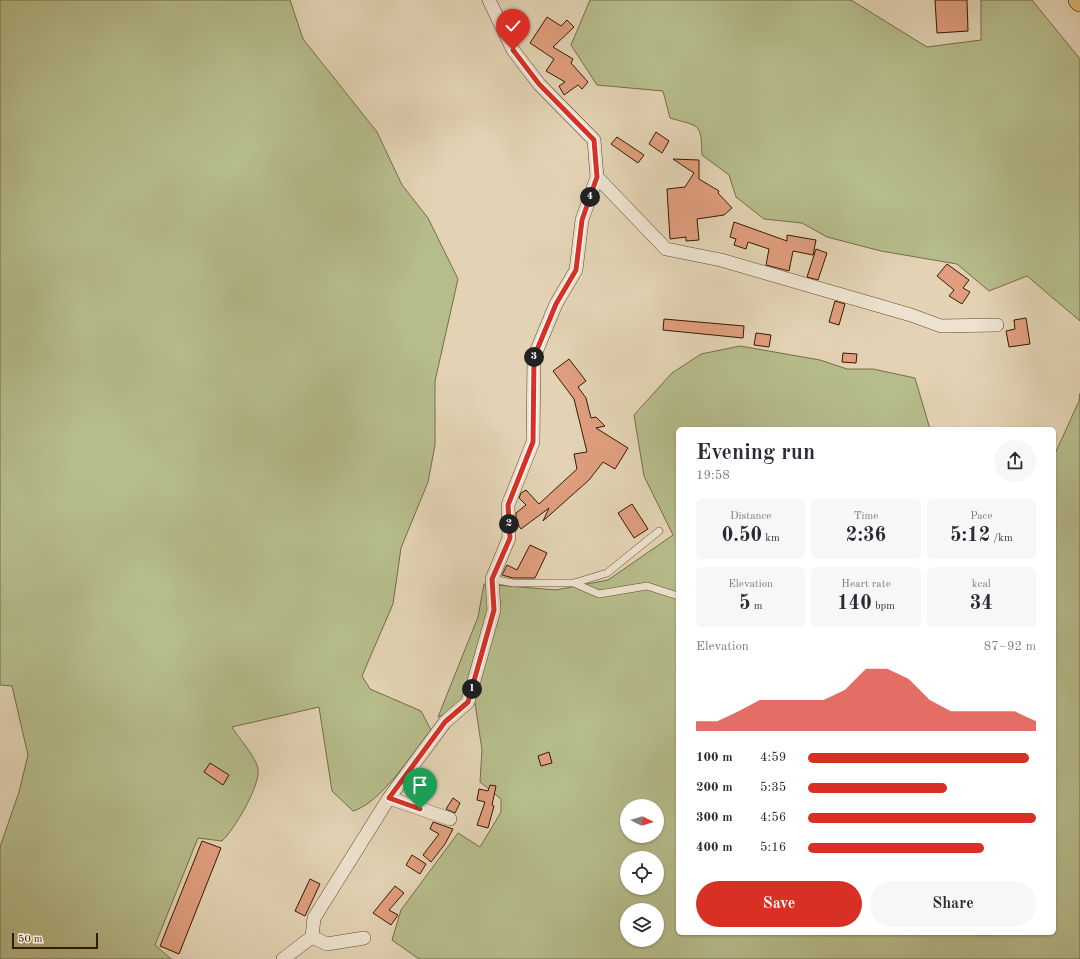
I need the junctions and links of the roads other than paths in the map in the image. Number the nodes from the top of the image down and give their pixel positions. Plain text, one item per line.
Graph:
1 (489, 0) edge
2 (597, 177) junction
3 (997, 326) dead end
4 (659, 531) dead end
5 (492, 579) junction
6 (574, 583) junction
7 (676, 595) edge
8 (389, 798) junction
9 (450, 819) dead end
10 (312, 937) junction
11 (364, 938) dead end
12 (283, 959) edge

1 - 2 street
2 - 3 street
2 - 5 street
4 - 6 lane
5 - 6 lane
5 - 8 street
6 - 7 lane
8 - 9 street
8 - 10 street
10 - 11 street
10 - 12 street

